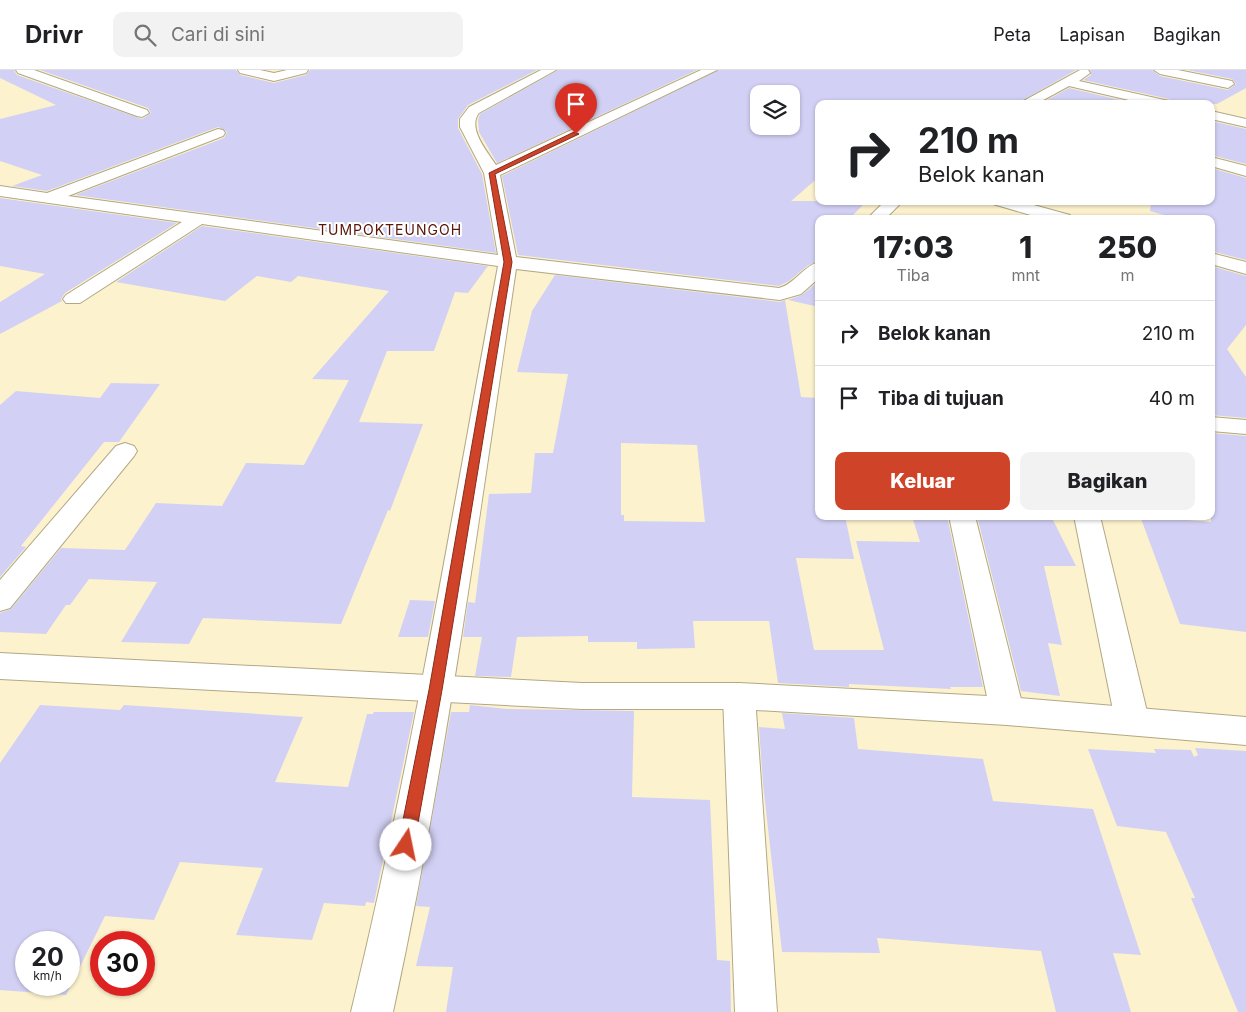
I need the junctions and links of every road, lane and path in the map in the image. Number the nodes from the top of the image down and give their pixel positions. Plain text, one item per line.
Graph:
1 (22, 70) edge
2 (244, 70) edge
3 (302, 70) edge
4 (550, 70) edge
5 (711, 70) edge
6 (1090, 70) edge
7 (1160, 70) edge
8 (1069, 77) junction
9 (1228, 84) dead end
10 (1032, 100) edge
11 (1150, 100) edge
12 (142, 113) dead end
13 (1215, 116) edge
14 (1246, 123) edge
15 (218, 132) dead end
16 (1215, 163) edge
17 (1246, 171) edge
18 (492, 173) junction
19 (0, 190) edge
20 (49, 198) junction
21 (891, 205) edge
22 (1013, 205) edge
23 (879, 215) edge
24 (1050, 215) edge
25 (200, 218) junction
26 (1215, 259) edge
27 (508, 262) junction
28 (1246, 268) edge
29 (815, 272) edge
30 (73, 299) dead end
31 (1215, 424) edge
32 (1246, 427) edge
33 (125, 450) dead end
34 (963, 520) edge
35 (1088, 520) edge
36 (0, 600) edge
37 (0, 666) edge
38 (436, 690) junction
39 (739, 696) junction
40 (1007, 711) junction
41 (1132, 720) junction
42 (1246, 731) edge
43 (372, 1012) edge
44 (756, 1012) edge

1 - 12 street
2 - 3 street
4 - 18 street
5 - 18 street
6 - 8 street
7 - 9 street
8 - 10 street
8 - 11 street
13 - 14 street
15 - 20 street
16 - 17 street
18 - 27 street
19 - 20 street
20 - 25 street
21 - 23 street
22 - 24 street
25 - 27 street
25 - 30 street
26 - 28 street
27 - 29 street
27 - 38 street
31 - 32 street
33 - 36 street
34 - 40 street
35 - 41 street
37 - 38 street
38 - 39 street
38 - 43 street
39 - 40 street
39 - 44 street
40 - 41 street
41 - 42 street

